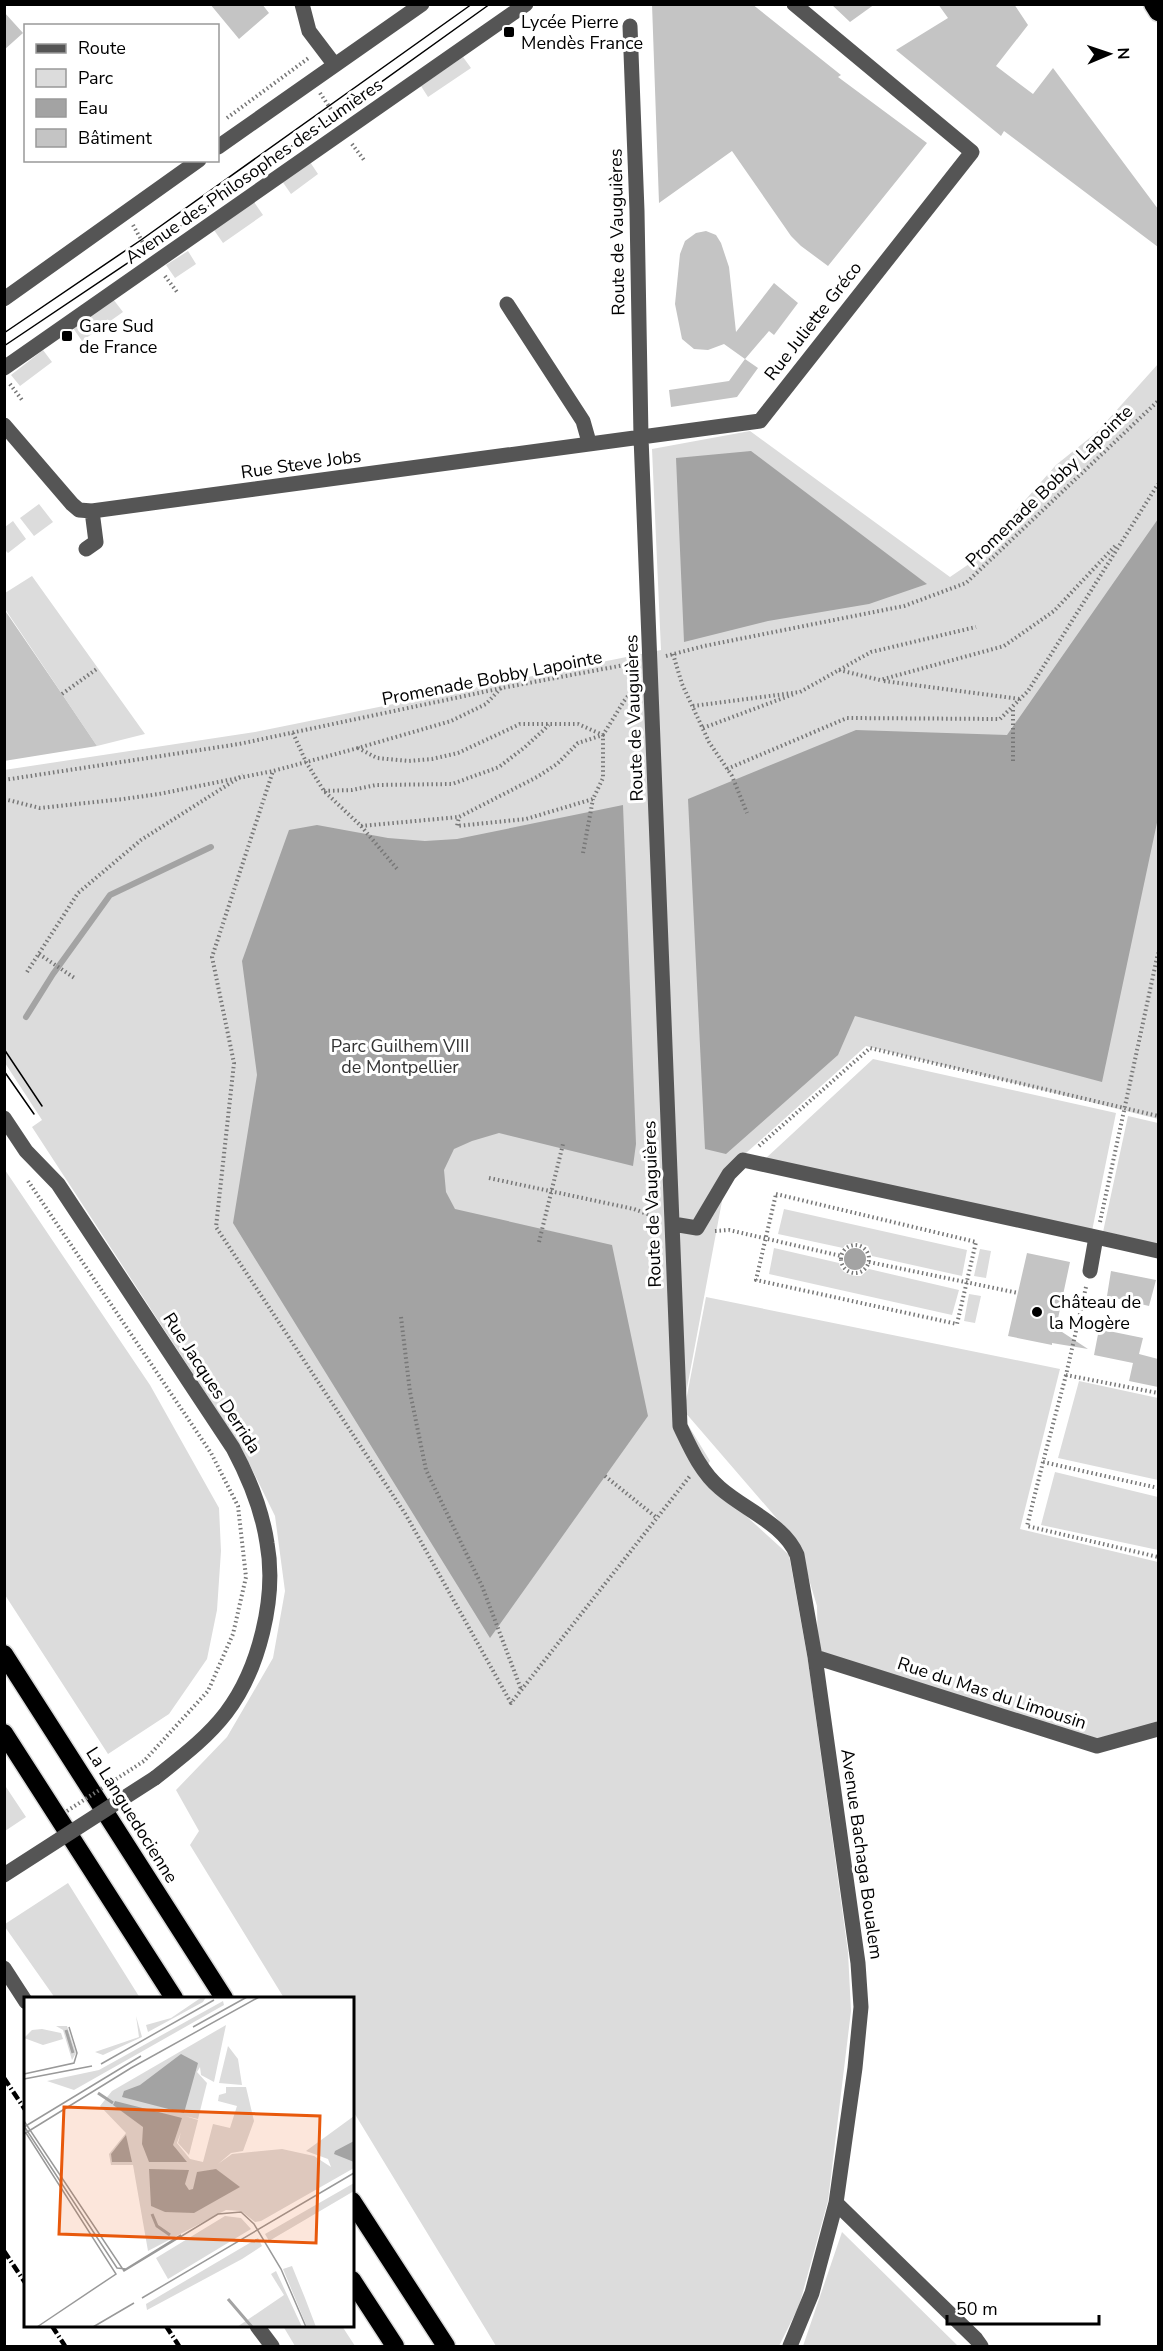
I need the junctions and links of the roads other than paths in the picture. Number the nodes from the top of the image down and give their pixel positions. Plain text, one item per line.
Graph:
1 (302, 4) edge
2 (422, 4) edge
3 (525, 4) edge
4 (794, 4) edge
5 (1153, 4) edge
6 (1158, 12) edge
7 (630, 26) dead end
8 (334, 64) junction
9 (219, 146) edge
10 (196, 162) edge
11 (4, 299) edge
12 (507, 304) dead end
13 (4, 368) edge
14 (4, 425) edge
15 (641, 437) junction
16 (589, 442) junction
17 (92, 511) junction
18 (86, 549) dead end
19 (4, 1118) edge
20 (673, 1224) junction
21 (1096, 1237) junction
22 (1158, 1251) edge
23 (1090, 1271) road end
24 (679, 1409) joint
25 (4, 1654) edge
26 (815, 1657) junction
27 (1158, 1730) edge
28 (4, 1733) edge
29 (4, 1875) edge
30 (4, 1968) edge
31 (173, 1997) edge
32 (223, 1997) edge
33 (24, 1999) edge
34 (354, 2203) edge
35 (836, 2203) junction
36 (354, 2283) edge
37 (258, 2327) edge
38 (272, 2346) edge
39 (395, 2346) edge
40 (446, 2346) edge
41 (790, 2346) edge
42 (981, 2346) edge

1 - 8 street
2 - 8 street
3 - 13 street, Avenue des Philosophes des Lumières
4 - 15 street, Rue Juliette Gréco
5 - 6 highway
7 - 15 street, Route de Vauguières
8 - 9 street
10 - 11 street
12 - 16 street
14 - 17 street
15 - 16 street, Rue Steve Jobs
15 - 20 street, Route de Vauguières
16 - 17 street, Rue Steve Jobs
17 - 18 street
19 - 29 street, Rue Jacques Derrida, bridge
20 - 21 street
20 - 24 street, Route de Vauguières
21 - 22 street
21 - 23 street
24 - 26 street, Avenue Bachaga Boualem
25 - 32 highway, La Languedocienne
26 - 27 street, Rue du Mas du Limousin
26 - 35 street, Avenue Bachaga Boualem
28 - 31 highway
30 - 33 street
34 - 40 highway
35 - 41 street, Avenue Bachaga Boualem
35 - 42 street
36 - 39 highway
37 - 38 street

